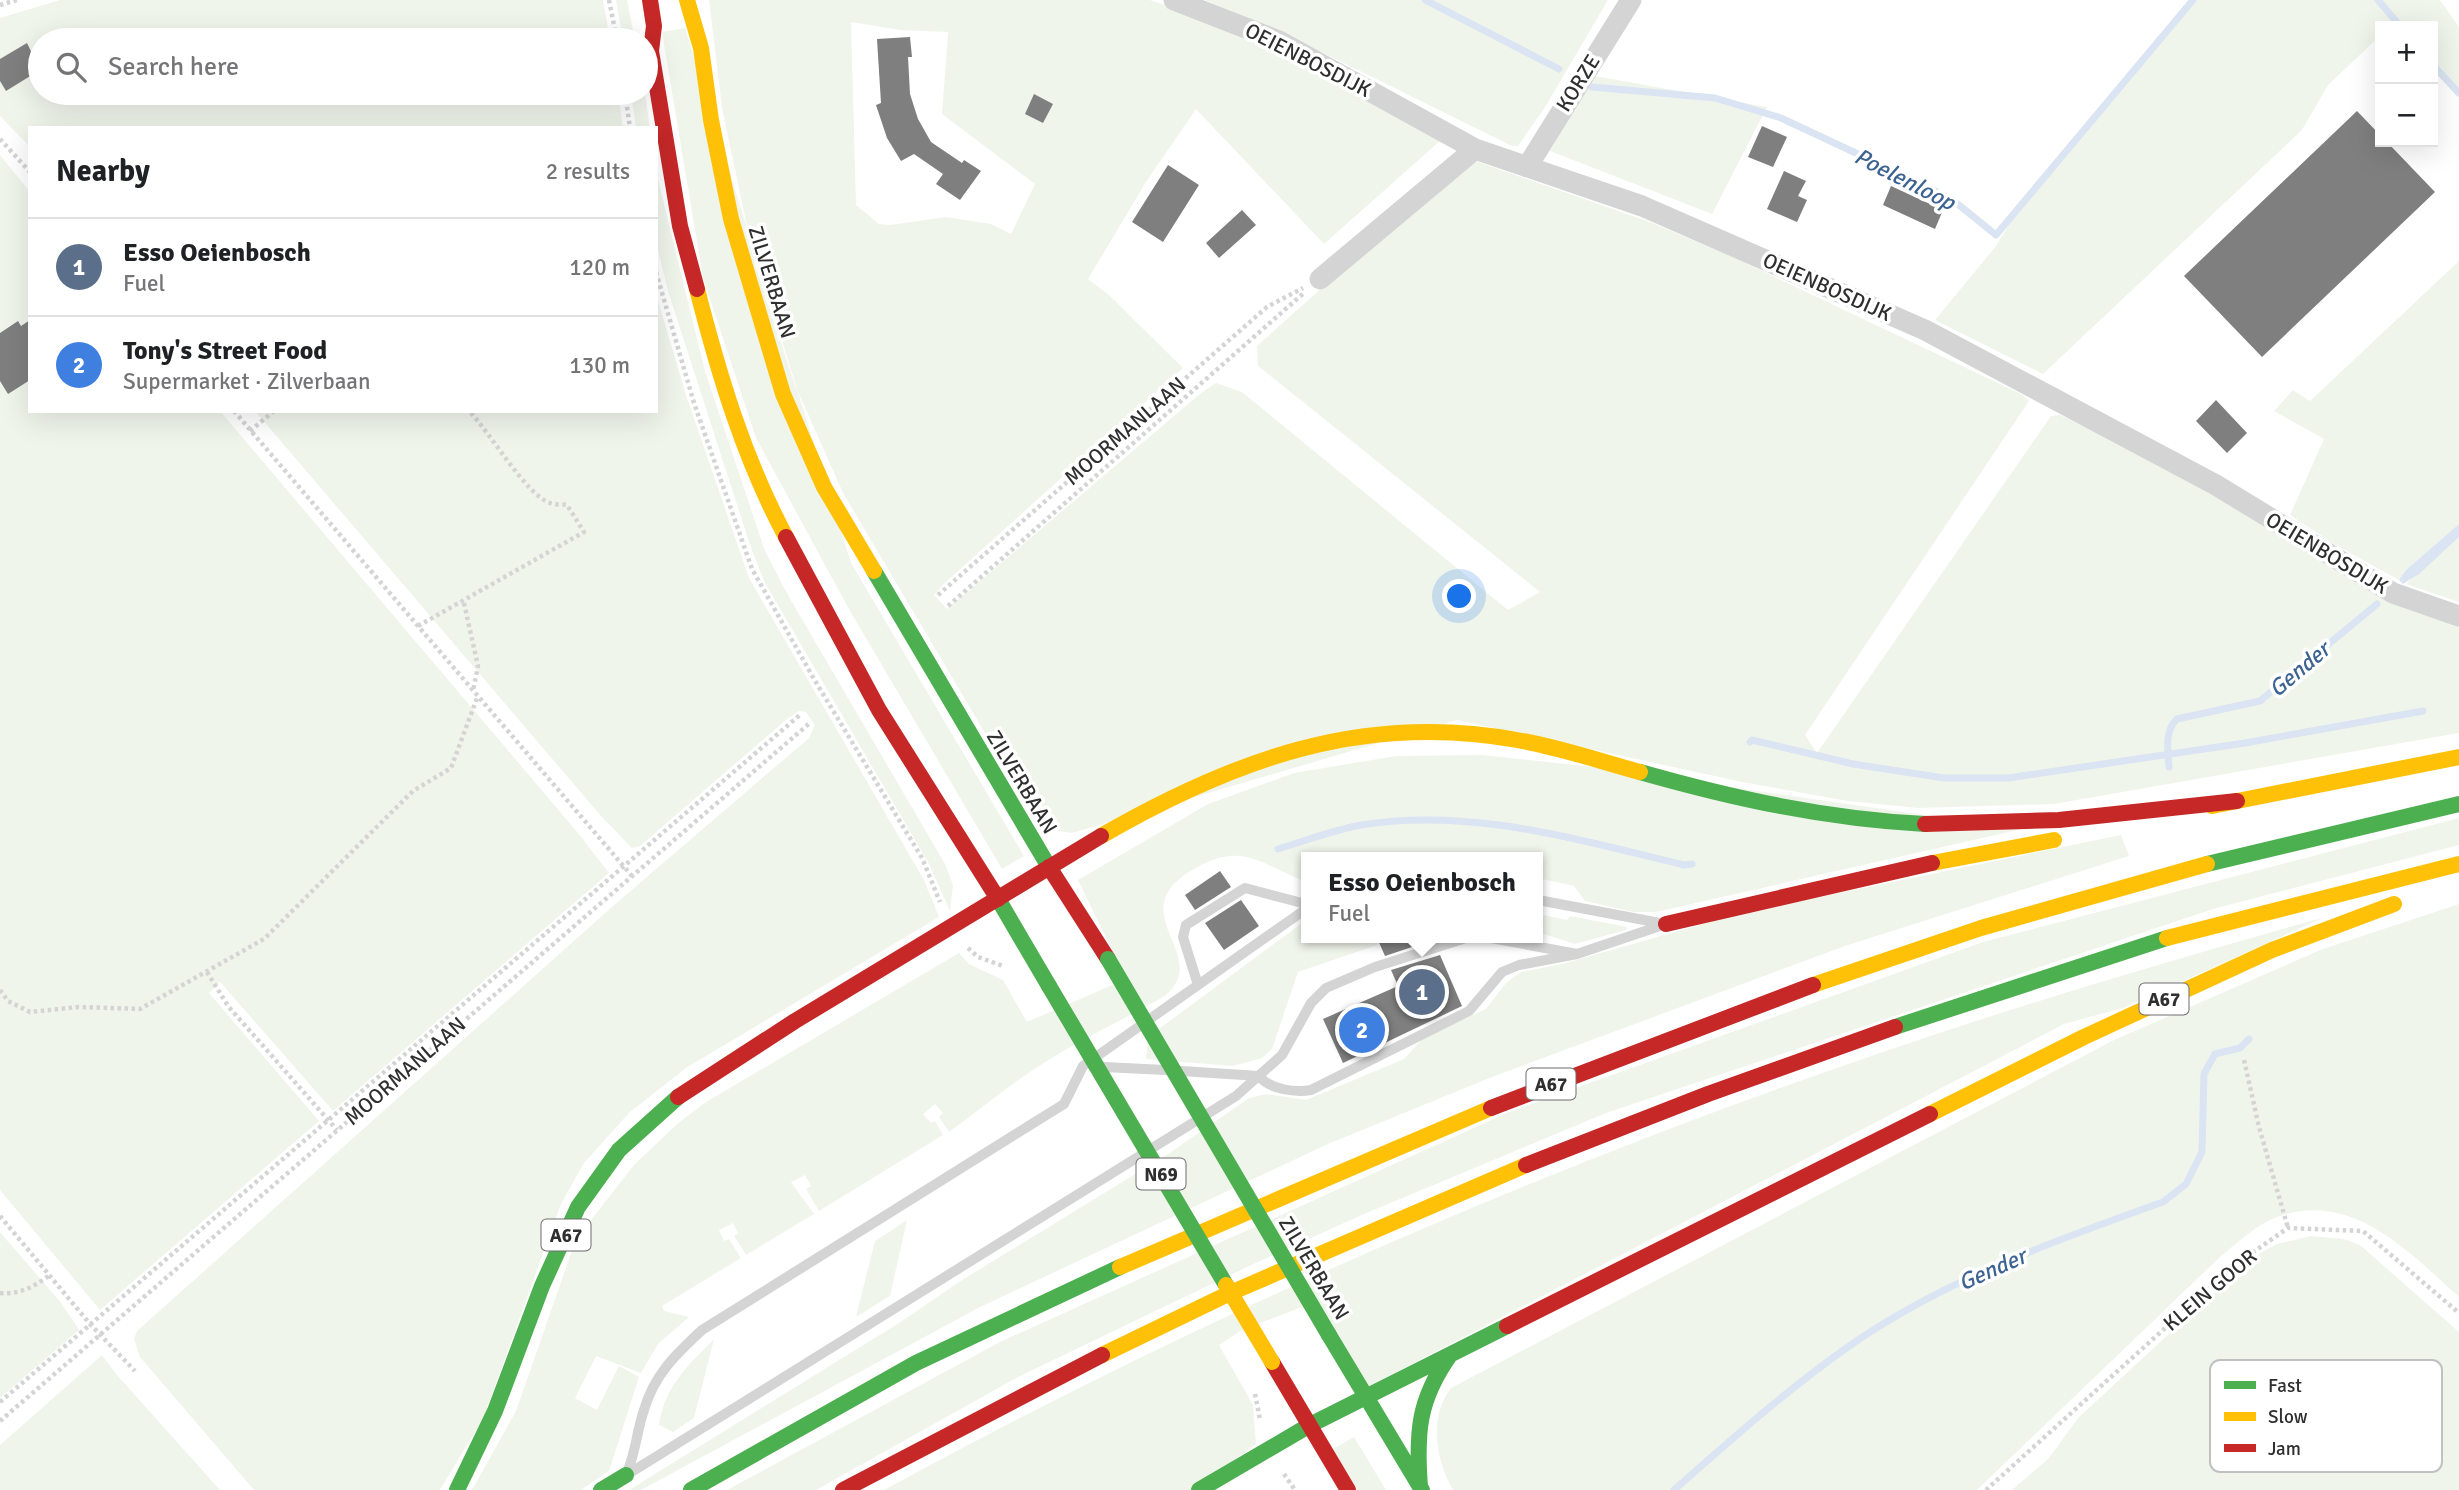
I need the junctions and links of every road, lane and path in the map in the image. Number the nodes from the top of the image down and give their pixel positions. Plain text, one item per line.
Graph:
1 (17, 0) edge
2 (609, 0) edge
3 (634, 0) edge
4 (650, 0) edge
5 (687, 0) edge
6 (703, 0) edge
7 (1174, 0) edge
8 (1631, 0) edge
9 (0, 5) edge
10 (615, 28) edge
11 (639, 28) edge
12 (653, 28) edge
13 (701, 48) junction
14 (627, 105) edge
15 (658, 105) edge
16 (630, 126) edge
17 (0, 139) edge
18 (1475, 149) junction
19 (1527, 167) junction
20 (28, 170) edge
21 (658, 279) edge
22 (1320, 279) junction
23 (235, 413) edge
24 (272, 413) edge
25 (471, 413) edge
26 (250, 431) junction
27 (938, 595) dead end
28 (464, 603) junction
29 (948, 606) dead end
30 (2459, 616) edge
31 (418, 626) junction
32 (472, 692) junction
33 (477, 698) junction
34 (801, 714) dead end
35 (811, 722) dead end
36 (2459, 757) edge
37 (2237, 800) junction
38 (2459, 804) edge
39 (2459, 864) edge
40 (622, 865) junction
41 (1049, 867) junction
42 (632, 876) junction
43 (998, 899) junction
44 (2407, 900) dead end
45 (1543, 901) edge
46 (1301, 904) edge
47 (1301, 910) edge
48 (1666, 924) junction
49 (954, 925) junction
50 (1450, 943) edge
51 (1518, 943) edge
52 (1577, 954) junction
53 (207, 972) junction
54 (1012, 975) dead end
55 (1198, 985) junction
56 (0, 990) edge
57 (2244, 1060) dead end
58 (1083, 1066) junction
59 (1259, 1076) junction
60 (327, 1119) junction
61 (337, 1130) junction
62 (0, 1216) edge
63 (2288, 1228) junction
64 (50, 1275) junction
65 (0, 1293) edge
66 (2459, 1313) edge
67 (90, 1324) junction
68 (100, 1334) junction
69 (1450, 1355) junction
70 (135, 1371) dead end
71 (1367, 1398) junction
72 (0, 1402) edge
73 (0, 1421) edge
74 (1310, 1425) junction
75 (626, 1475) junction
76 (1421, 1488) edge
77 (457, 1490) edge
78 (601, 1490) edge
79 (691, 1490) edge
80 (843, 1490) edge
81 (1199, 1490) edge
82 (1348, 1490) edge
83 (1986, 1490) edge

1 - 9 path
2 - 10 path
3 - 11 main road
4 - 12 main road
5 - 13 main road, ZILVERBAAN
6 - 13 main road, ZILVERBAAN
7 - 18 street, OEIENBOSDIJK
8 - 19 street, KORZE
13 - 41 main road, ZILVERBAAN
14 - 16 path
15 - 43 main road
17 - 20 path
18 - 19 street, OEIENBOSDIJK
18 - 22 street
19 - 30 street, OEIENBOSDIJK
21 - 49 path
22 - 27 path, MOORMANLAAN
22 - 29 path, MOORMANLAAN
23 - 26 path
24 - 26 path
25 - 28 path
26 - 31 path
28 - 31 path
28 - 32 path
31 - 32 path
32 - 33 path
33 - 40 path
33 - 53 path
34 - 40 path, MOORMANLAAN
35 - 42 path, MOORMANLAAN
36 - 37 main road, A67
37 - 41 main road, A67
37 - 48 main road, A67
38 - 79 main road, A67
39 - 80 main road
40 - 42 path
40 - 60 path, MOORMANLAAN
41 - 43 main road, A67
41 - 71 main road, ZILVERBAAN, bridge
42 - 61 path, MOORMANLAAN
43 - 49 main road, A67
43 - 74 main road, N69, bridge
44 - 69 main road, A67
45 - 48 lane, A67
46 - 55 lane
47 - 55 lane
48 - 52 lane, A67
49 - 54 path
49 - 77 main road, A67
50 - 59 lane
51 - 52 lane, A67
52 - 59 lane, A67
53 - 56 path
53 - 60 path
55 - 58 lane
57 - 63 path
58 - 59 lane, A67
58 - 75 lane
59 - 75 lane
60 - 61 path
60 - 67 path, MOORMANLAAN
61 - 68 path, MOORMANLAAN
62 - 64 path
63 - 66 path
63 - 83 path, KLEIN GOOR
64 - 65 path
64 - 67 path
67 - 68 path
67 - 72 path, MOORMANLAAN
68 - 70 path
68 - 73 path, MOORMANLAAN
69 - 71 main road, A67
69 - 76 main road, A67
71 - 74 main road, A67
71 - 76 main road, ZILVERBAAN
74 - 81 main road, A67
74 - 82 main road, N69
75 - 78 main road

